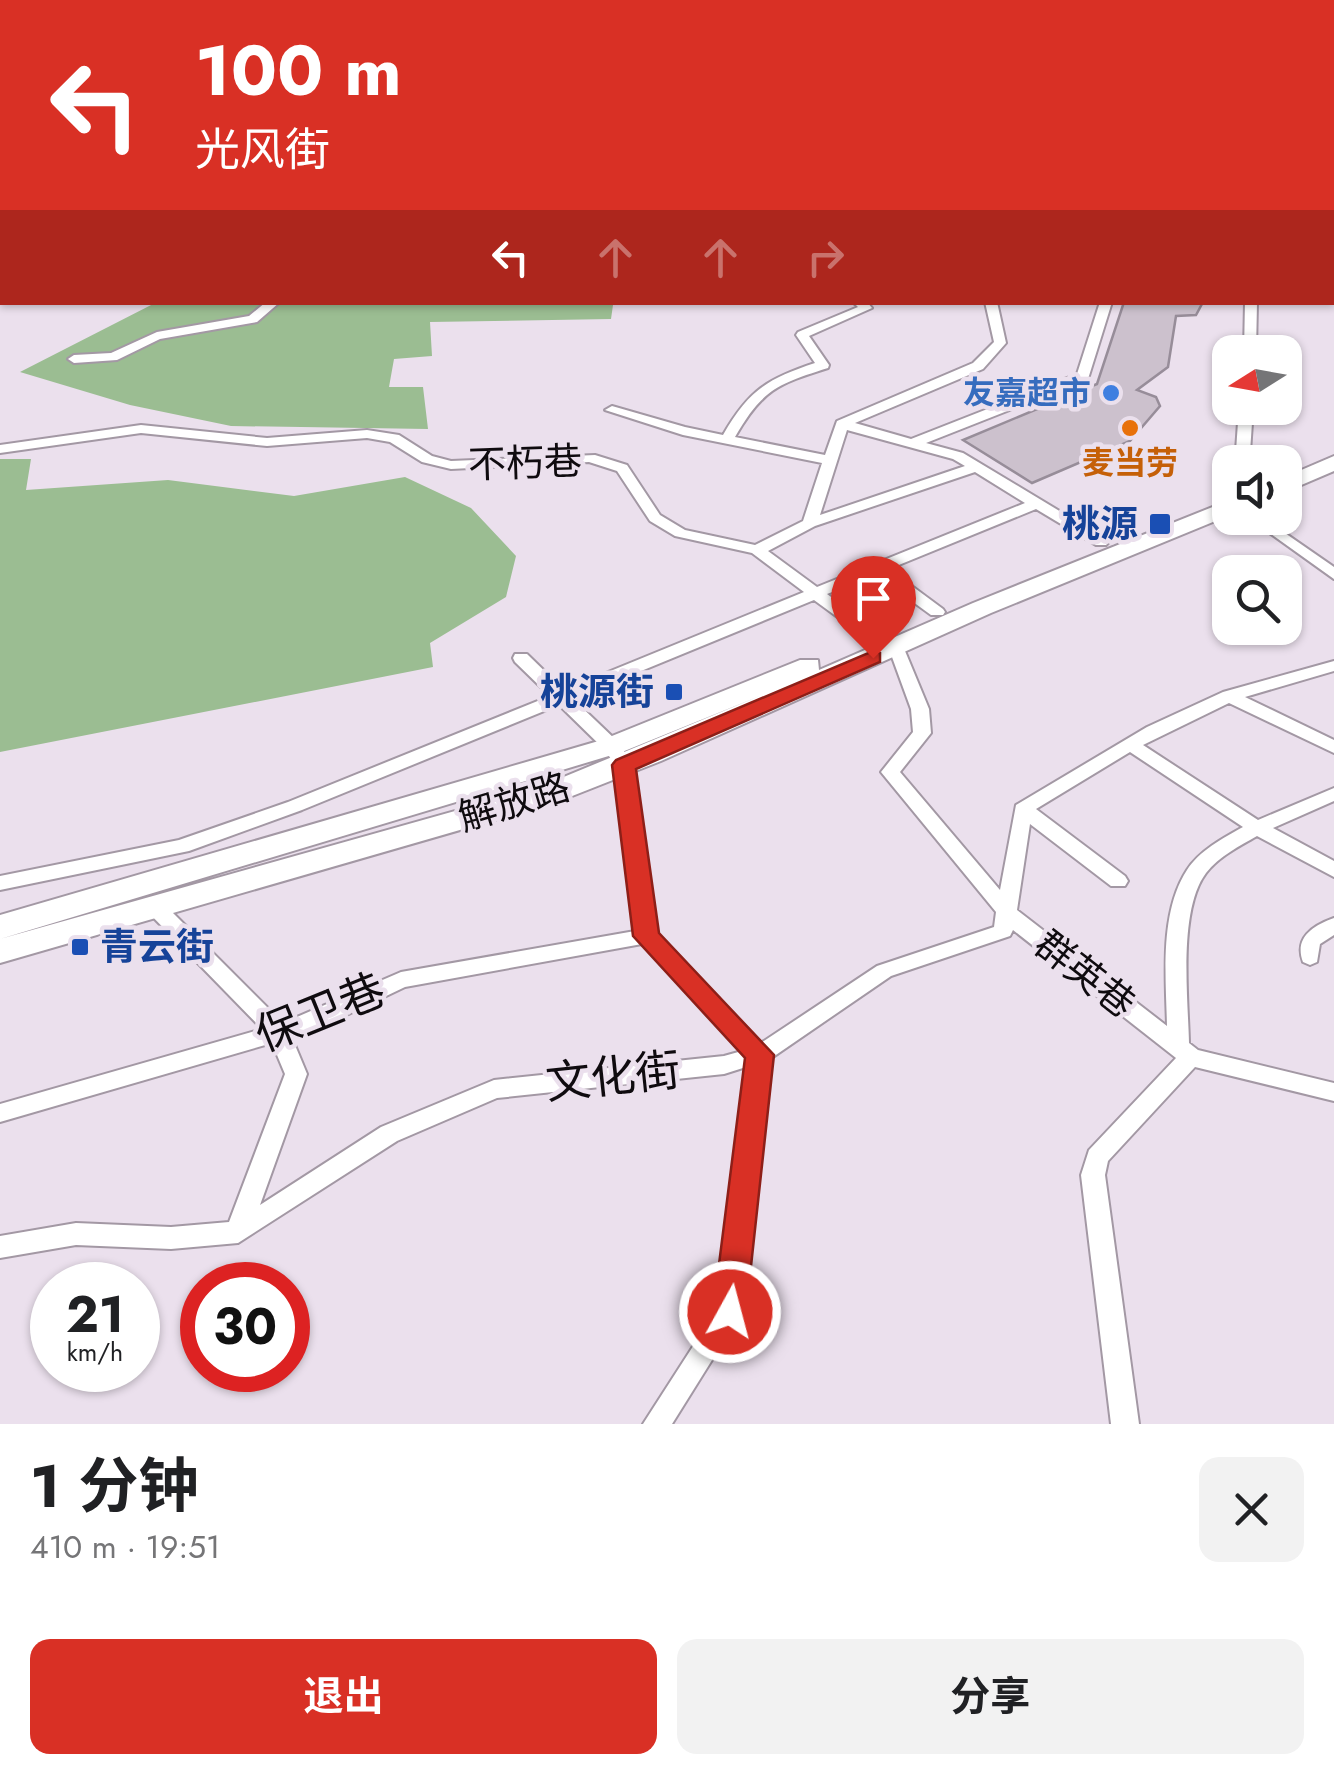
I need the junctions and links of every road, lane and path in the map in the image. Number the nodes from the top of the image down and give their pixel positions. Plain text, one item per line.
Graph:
1 (270, 305) edge
2 (862, 305) edge
3 (992, 305) edge
4 (1105, 305) edge
5 (1252, 305) edge
6 (1251, 335) edge
7 (74, 359) dead end
8 (612, 410) dead end
9 (842, 424) junction
10 (727, 439) junction
11 (912, 443) junction
12 (1334, 448) edge
13 (0, 449) edge
14 (829, 460) junction
15 (1302, 462) edge
16 (1334, 463) edge
17 (976, 467) junction
18 (1302, 477) edge
19 (1212, 497) edge
20 (1035, 504) junction
21 (1212, 514) edge
22 (810, 523) junction
23 (1281, 535) edge
24 (1101, 542) junction
25 (757, 550) junction
26 (878, 569) junction
27 (1333, 573) edge
28 (815, 595) junction
29 (937, 612) junction
30 (884, 644) junction
31 (521, 658) dead end
32 (1329, 671) edge
33 (1229, 696) junction
34 (562, 698) junction
35 (1130, 744) junction
36 (1334, 746) edge
37 (618, 756) junction
38 (1334, 794) edge
39 (1023, 808) junction
40 (1256, 826) junction
41 (1334, 870) edge
42 (1118, 881) dead end
43 (0, 883) edge
44 (154, 906) junction
45 (1006, 911) junction
46 (1334, 925) edge
47 (0, 927) edge
48 (646, 936) junction
49 (0, 951) edge
50 (1310, 957) dead end
51 (279, 1033) junction
52 (1185, 1052) junction
53 (760, 1055) junction
54 (1334, 1092) edge
55 (0, 1113) edge
56 (238, 1232) junction
57 (0, 1247) edge
58 (657, 1424) edge
59 (1125, 1424) edge

1 - 7 street
2 - 10 street
3 - 9 street
4 - 11 street
5 - 6 street
8 - 10 street
9 - 11 street
9 - 14 street
10 - 14 street
11 - 17 street
12 - 15 main road
13 - 25 street, 不朽巷
14 - 22 street
16 - 18 main road
17 - 20 street
17 - 22 street
19 - 24 main road, 解放路
20 - 24 street
20 - 26 street
21 - 30 main road, 解放路
22 - 25 street
23 - 27 street
24 - 29 main road, 解放路
25 - 28 street, 不朽巷
26 - 28 street
26 - 29 street
28 - 30 street, 不朽巷
28 - 34 street
29 - 30 main road, 解放路
30 - 37 main road, 解放路
30 - 45 street, 群英巷
31 - 34 street
32 - 33 street
33 - 35 street
33 - 36 street
34 - 37 street
34 - 43 street
35 - 39 street
35 - 40 street
37 - 44 main road, 解放路
37 - 47 main road, 解放路
37 - 48 street
38 - 40 street
39 - 42 street
39 - 45 street
40 - 41 street
40 - 52 street
44 - 49 main road, 解放路
44 - 51 street
45 - 52 street, 群英巷
45 - 53 street, 文化街
46 - 50 street
48 - 51 street, 保卫巷
48 - 53 street
51 - 55 street, 保卫巷
51 - 56 street
52 - 54 street, 群英巷
52 - 59 street
53 - 56 street, 文化街
53 - 58 street
56 - 57 street, 文化街

